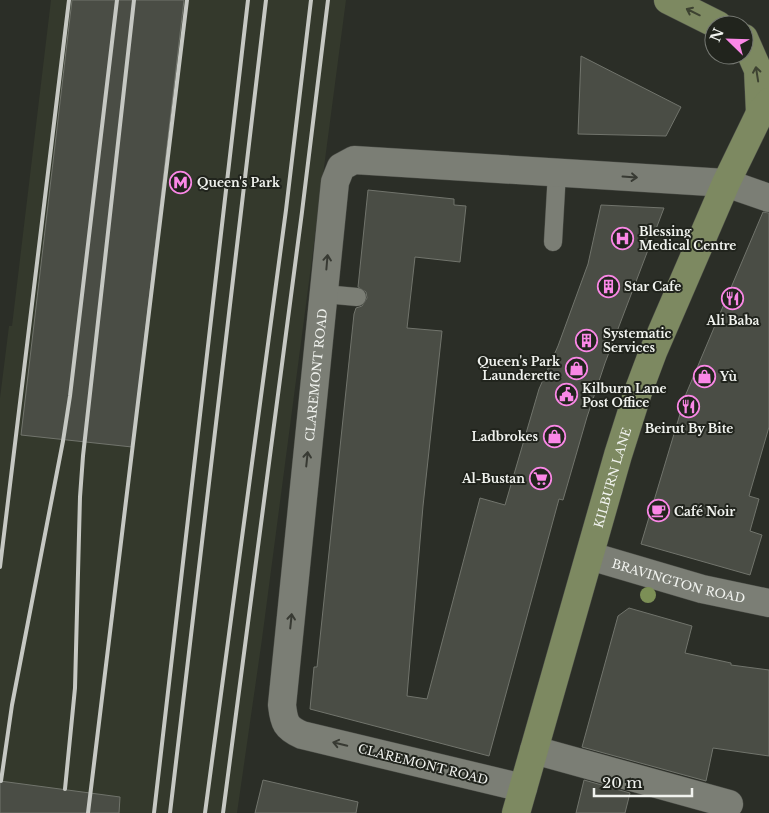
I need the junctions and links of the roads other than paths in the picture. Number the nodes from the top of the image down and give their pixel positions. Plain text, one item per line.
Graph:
1 (668, 0) edge
2 (704, 18) edge
3 (769, 37) edge
4 (754, 38) edge
5 (754, 61) edge
6 (765, 108) edge
7 (558, 172) junction
8 (726, 183) junction
9 (769, 198) edge
10 (553, 242) dead end
11 (324, 294) junction
12 (357, 297) dead end
13 (590, 556) junction
14 (767, 595) edge
15 (534, 750) junction
16 (520, 800) edge
17 (729, 804) dead end

2 -> 1 main road
3 - 4 main road
6 -> 5 main road
6 - 8 main road, KILBURN LANE
7 -> 8 street, CLAREMONT ROAD
7 - 10 lane
11 -> 7 street, CLAREMONT ROAD
8 - 9 street, CLAREMONT ROAD
8 - 13 main road, KILBURN LANE
11 - 12 lane
16 -> 11 street, CLAREMONT ROAD
13 - 14 street, BRAVINGTON ROAD
13 - 15 main road, KILBURN LANE
15 - 16 main road, KILBURN LANE
15 - 17 street

